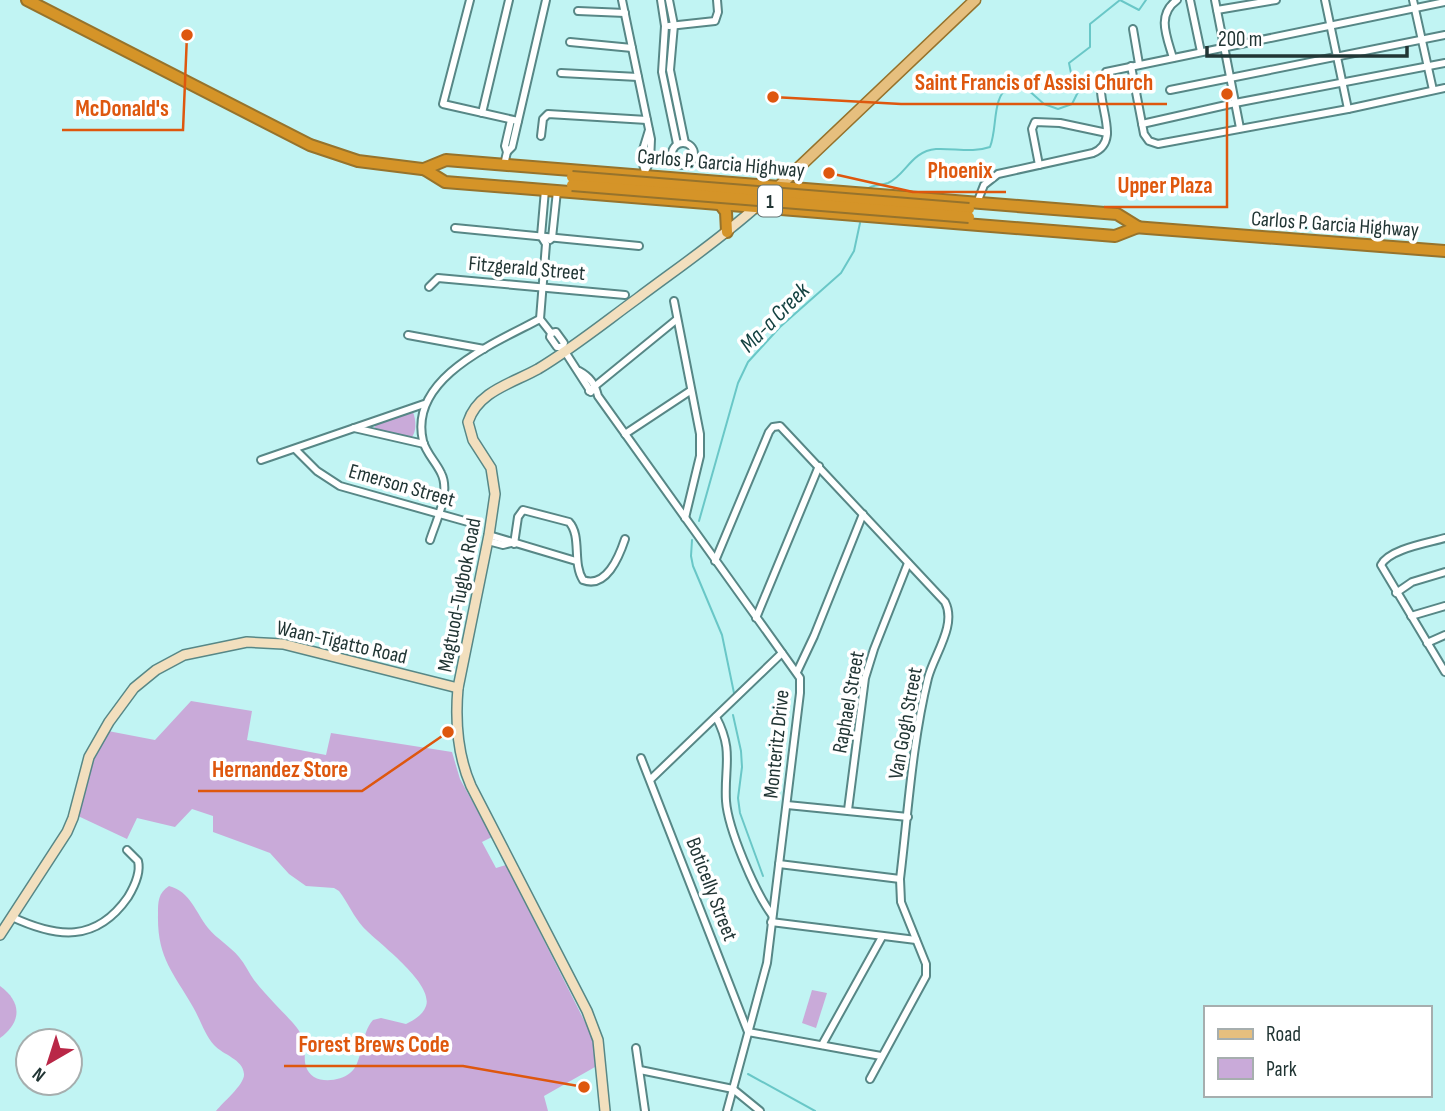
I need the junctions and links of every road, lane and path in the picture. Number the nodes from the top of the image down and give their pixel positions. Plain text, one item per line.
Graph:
1 (27, 0) edge
2 (470, 0) edge
3 (509, 0) edge
4 (546, 0) edge
5 (622, 0) edge
6 (661, 0) edge
7 (669, 0) edge
8 (717, 0) edge
9 (975, 0) edge
10 (1177, 0) edge
11 (1190, 0) edge
12 (1214, 0) edge
13 (1276, 0) edge
14 (1325, 0) edge
15 (1413, 0) edge
16 (1445, 2) edge
17 (1415, 9) junction
18 (1217, 10) junction
19 (578, 11) dead end
20 (625, 13) junction
21 (674, 25) junction
22 (665, 26) junction
23 (1329, 26) junction
24 (1133, 29) dead end
25 (1445, 35) edge
26 (1421, 40) junction
27 (570, 42) dead end
28 (1223, 47) junction
29 (632, 48) junction
30 (1201, 52) junction
31 (1336, 57) junction
32 (1173, 58) junction
33 (1445, 63) edge
34 (1139, 64) junction
35 (1131, 66) junction
36 (1427, 67) junction
37 (561, 74) dead end
38 (638, 77) junction
39 (1229, 77) junction
40 (1342, 84) junction
41 (1445, 88) edge
42 (1170, 90) dead end
43 (1433, 90) junction
44 (1235, 103) junction
45 (1348, 109) junction
46 (482, 113) junction
47 (680, 119) junction
48 (514, 120) junction
49 (647, 120) junction
50 (672, 121) junction
51 (1143, 124) junction
52 (1240, 128) junction
53 (1107, 134) junction
54 (541, 136) dead end
55 (685, 143) junction
56 (677, 145) junction
57 (504, 164) junction
58 (1039, 165) junction
59 (681, 166) junction
60 (429, 169) junction
61 (591, 172) junction
62 (644, 173) junction
63 (680, 179) junction
64 (709, 181) junction
65 (733, 183) junction
66 (778, 187) junction
67 (807, 189) junction
68 (545, 190) junction
69 (557, 191) junction
70 (840, 192) junction
71 (590, 193) junction
72 (875, 195) junction
73 (643, 198) junction
74 (914, 198) junction
75 (678, 201) junction
76 (954, 201) junction
77 (707, 203) junction
78 (725, 204) junction
79 (756, 207) junction
80 (972, 210) junction
81 (806, 211) junction
82 (839, 214) junction
83 (874, 216) junction
84 (912, 220) junction
85 (953, 223) junction
86 (542, 225) junction
87 (554, 226) junction
88 (1133, 227) junction
89 (454, 228) dead end
90 (727, 232) junction
91 (541, 236) junction
92 (552, 237) junction
93 (546, 244) junction
94 (639, 246) dead end
95 (1445, 251) edge
96 (429, 287) dead end
97 (542, 288) junction
98 (625, 295) dead end
99 (674, 301) dead end
100 (540, 319) junction
101 (676, 320) junction
102 (408, 334) dead end
103 (484, 349) junction
104 (564, 349) junction
105 (592, 388) junction
106 (690, 391) junction
107 (424, 404) junction
108 (352, 428) junction
109 (625, 434) junction
110 (424, 444) junction
111 (296, 450) junction
112 (261, 460) dead end
113 (819, 466) junction
114 (439, 513) junction
115 (863, 514) junction
116 (685, 518) junction
117 (468, 522) dead end
118 (489, 538) junction
119 (1445, 538) edge
120 (625, 539) dead end
121 (430, 540) dead end
122 (513, 544) junction
123 (576, 561) junction
124 (715, 561) junction
125 (908, 563) junction
126 (1445, 572) edge
127 (1396, 593) junction
128 (1445, 606) edge
129 (1411, 616) junction
130 (756, 618) junction
131 (1445, 635) edge
132 (1427, 643) junction
133 (782, 653) junction
134 (1444, 668) edge
135 (797, 672) junction
136 (458, 688) junction
137 (716, 717) junction
138 (641, 758) dead end
139 (651, 779) junction
140 (787, 805) junction
141 (848, 810) junction
142 (908, 817) junction
143 (127, 850) dead end
144 (779, 864) junction
145 (900, 879) junction
146 (12, 917) junction
147 (772, 918) junction
148 (0, 935) edge
149 (882, 937) junction
150 (916, 940) junction
151 (748, 1032) junction
152 (822, 1045) junction
153 (636, 1048) dead end
154 (881, 1056) junction
155 (640, 1070) junction
156 (870, 1079) dead end
157 (733, 1089) junction
158 (605, 1111) edge
159 (645, 1111) edge
160 (727, 1111) edge
161 (760, 1111) edge

1 - 60 highway, Carlos P. Garcia Highway / 1
2 - 46 street
3 - 46 street
4 - 48 street
5 - 20 street
6 - 22 street
7 - 21 street
8 - 21 street
9 - 66 main road
10 - 32 street
11 - 30 street
12 - 18 street
13 - 18 street
14 - 23 street
15 - 17 street
16 - 17 street
17 - 23 street
17 - 26 street
18 - 28 street
19 - 20 street
20 - 29 street
21 - 22 street
21 - 47 street
22 - 50 street
23 - 28 street
23 - 31 street
24 - 34 street
25 - 26 street
26 - 31 street
26 - 36 street
27 - 29 street
28 - 30 street
28 - 39 street
29 - 38 street
30 - 32 street
31 - 39 street
31 - 40 street
32 - 34 street
33 - 36 street
34 - 35 street
35 - 51 street
35 - 53 street
36 - 40 street
36 - 43 street
37 - 38 street
38 - 49 street
39 - 42 street
39 - 44 street
40 - 44 street
40 - 45 street
41 - 43 street
43 - 45 street
44 - 51 street
44 - 52 street
45 - 52 street
46 - 48 street
47 - 50 street
47 - 55 street
48 - 57 street
49 - 54 street
49 - 62 street
50 - 56 street
51 - 52 street
53 - 58 street
53 - 58 street
55 - 56 street
55 - 59 street
56 - 59 street
57 - 60 highway, Carlos P. Garcia Highway / 1
57 - 61 highway, Carlos P. Garcia Highway / 1
58 - 80 street
59 - 63 street
60 - 68 highway, Carlos P. Garcia Highway / 1
60 - 80 highway, Carlos P. Garcia Highway / 1, bridge
61 - 62 highway, Carlos P. Garcia Highway / 1
61 - 71 highway
62 - 63 highway, Carlos P. Garcia Highway / 1
62 - 73 highway
63 - 64 highway, Carlos P. Garcia Highway / 1
63 - 75 highway
64 - 65 highway, Carlos P. Garcia Highway / 1
64 - 77 highway
65 - 66 highway, Carlos P. Garcia Highway / 1
65 - 78 highway
66 - 67 highway, Carlos P. Garcia Highway / 1
66 - 79 main road
67 - 70 highway, Carlos P. Garcia Highway / 1
67 - 81 highway
68 - 69 highway, Carlos P. Garcia Highway / 1
68 - 86 street
69 - 71 highway, Carlos P. Garcia Highway / 1
69 - 87 street
70 - 72 highway, Carlos P. Garcia Highway / 1
70 - 82 highway
71 - 73 highway, Carlos P. Garcia Highway / 1
72 - 74 highway, Carlos P. Garcia Highway / 1
72 - 83 highway
73 - 75 highway, Carlos P. Garcia Highway / 1
74 - 76 highway, Carlos P. Garcia Highway / 1
74 - 84 highway
75 - 77 highway, Carlos P. Garcia Highway / 1
76 - 80 highway, Carlos P. Garcia Highway / 1
76 - 85 highway
77 - 78 highway, Carlos P. Garcia Highway / 1
78 - 79 highway, Carlos P. Garcia Highway / 1
78 - 90 highway
79 - 81 highway, Carlos P. Garcia Highway / 1
79 - 90 main road, Magtuod-Tugbok Road
80 - 88 highway, Carlos P. Garcia Highway / 1
80 - 88 highway, Carlos P. Garcia Highway / 1
81 - 82 highway, Carlos P. Garcia Highway / 1
82 - 83 highway, Carlos P. Garcia Highway / 1
83 - 84 highway, Carlos P. Garcia Highway / 1
84 - 85 highway, Carlos P. Garcia Highway / 1
85 - 88 highway, Carlos P. Garcia Highway / 1
86 - 87 street
86 - 91 street
87 - 92 street
88 - 95 highway, Carlos P. Garcia Highway / 1
89 - 91 street
90 - 104 main road, Magtuod-Tugbok Road
91 - 92 street
91 - 93 street
92 - 93 street
92 - 94 street
93 - 97 street
96 - 97 street, Fitzgerald Street
97 - 98 street, Fitzgerald Street
97 - 100 street
99 - 101 street
100 - 103 street
100 - 104 street
101 - 105 street
101 - 106 street
102 - 103 street
103 - 107 street
104 - 105 street
104 - 118 main road, Magtuod-Tugbok Road
105 - 109 street, Monteritz Drive
106 - 109 street
106 - 116 street
107 - 108 street
107 - 110 street
108 - 110 street
108 - 111 street
109 - 116 street, Monteritz Drive
110 - 114 street
111 - 112 street
111 - 114 street, Emerson Street
113 - 115 street, Van Gogh Street
113 - 124 street, Van Gogh Street
113 - 130 street
114 - 117 street, Emerson Street
114 - 121 street
115 - 125 street, Van Gogh Street
115 - 135 street
116 - 124 street, Monteritz Drive
118 - 122 street
118 - 136 main road, Magtuod-Tugbok Road
119 - 127 street
120 - 123 street
122 - 123 street
122 - 123 street
124 - 130 street, Monteritz Drive
125 - 141 street, Raphael Street
125 - 142 street, Van Gogh Street
126 - 127 street
127 - 129 street
128 - 129 street
129 - 132 street
130 - 133 street, Monteritz Drive
131 - 132 street
132 - 134 street
133 - 135 street, Monteritz Drive
133 - 137 street
135 - 140 street, Monteritz Drive
136 - 146 main road, Waan-Tigatto Road
136 - 158 main road, Magtuod-Tugbok Road
137 - 139 street
137 - 147 street
138 - 139 street, Boticelly Street
139 - 151 street, Boticelly Street
140 - 141 street
140 - 144 street, Monteritz Drive
141 - 142 street
142 - 145 street, Van Gogh Street
143 - 146 street
144 - 145 street
144 - 147 street, Monteritz Drive
145 - 150 street, Van Gogh Street
146 - 148 main road, Waan-Tigatto Road
147 - 149 street
147 - 151 street, Monteritz Drive
149 - 150 street
149 - 152 street
150 - 154 street, Van Gogh Street
151 - 152 street
151 - 157 street, Monteritz Drive
152 - 154 street
153 - 155 street
154 - 156 street, Van Gogh Street
155 - 157 street
155 - 159 street
157 - 160 street, Monteritz Drive
157 - 161 street

